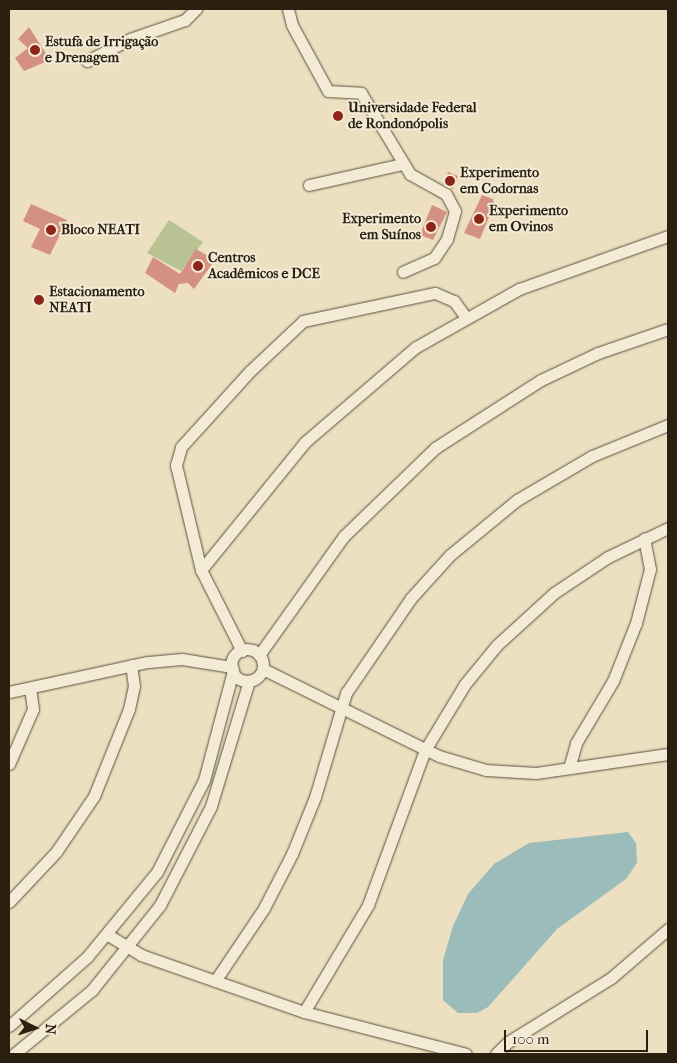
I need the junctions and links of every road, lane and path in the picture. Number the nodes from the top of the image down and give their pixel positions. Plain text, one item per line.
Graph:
1 (196, 9) edge
2 (288, 9) edge
3 (87, 61) dead end
4 (402, 164) junction
5 (310, 185) dead end
6 (668, 236) edge
7 (403, 272) dead end
8 (464, 316) junction
9 (668, 329) edge
10 (668, 425) edge
11 (668, 528) edge
12 (644, 539) junction
13 (201, 570) junction
14 (242, 651) junction
15 (260, 655) junction
16 (131, 665) junction
17 (232, 669) junction
18 (263, 669) junction
19 (249, 681) junction
20 (30, 688) junction
21 (9, 692) edge
22 (340, 707) junction
23 (425, 750) junction
24 (668, 754) edge
25 (9, 764) edge
26 (569, 768) junction
27 (9, 902) edge
28 (668, 929) edge
29 (108, 935) junction
30 (129, 949) junction
31 (215, 981) junction
32 (304, 1012) junction
33 (9, 1026) edge
34 (14, 1054) edge
35 (466, 1054) edge
36 (496, 1054) edge

1 - 3 street
2 - 4 street
4 - 5 street
4 - 7 street
6 - 8 street
8 - 13 street
8 - 13 street
9 - 15 street
10 - 22 street
11 - 12 street
12 - 23 street
12 - 26 street
13 - 14 street
14 - 15 street
14 - 17 street
15 - 18 street
16 - 17 street
16 - 20 street
16 - 27 street
17 - 19 street
17 - 29 street
18 - 19 street
18 - 22 street
19 - 30 street
20 - 21 street
20 - 25 street
22 - 23 street
22 - 31 street
23 - 26 street
23 - 32 street
24 - 26 street
28 - 36 street
29 - 30 street
29 - 33 street
30 - 31 street
30 - 34 street
31 - 32 street
32 - 35 street

